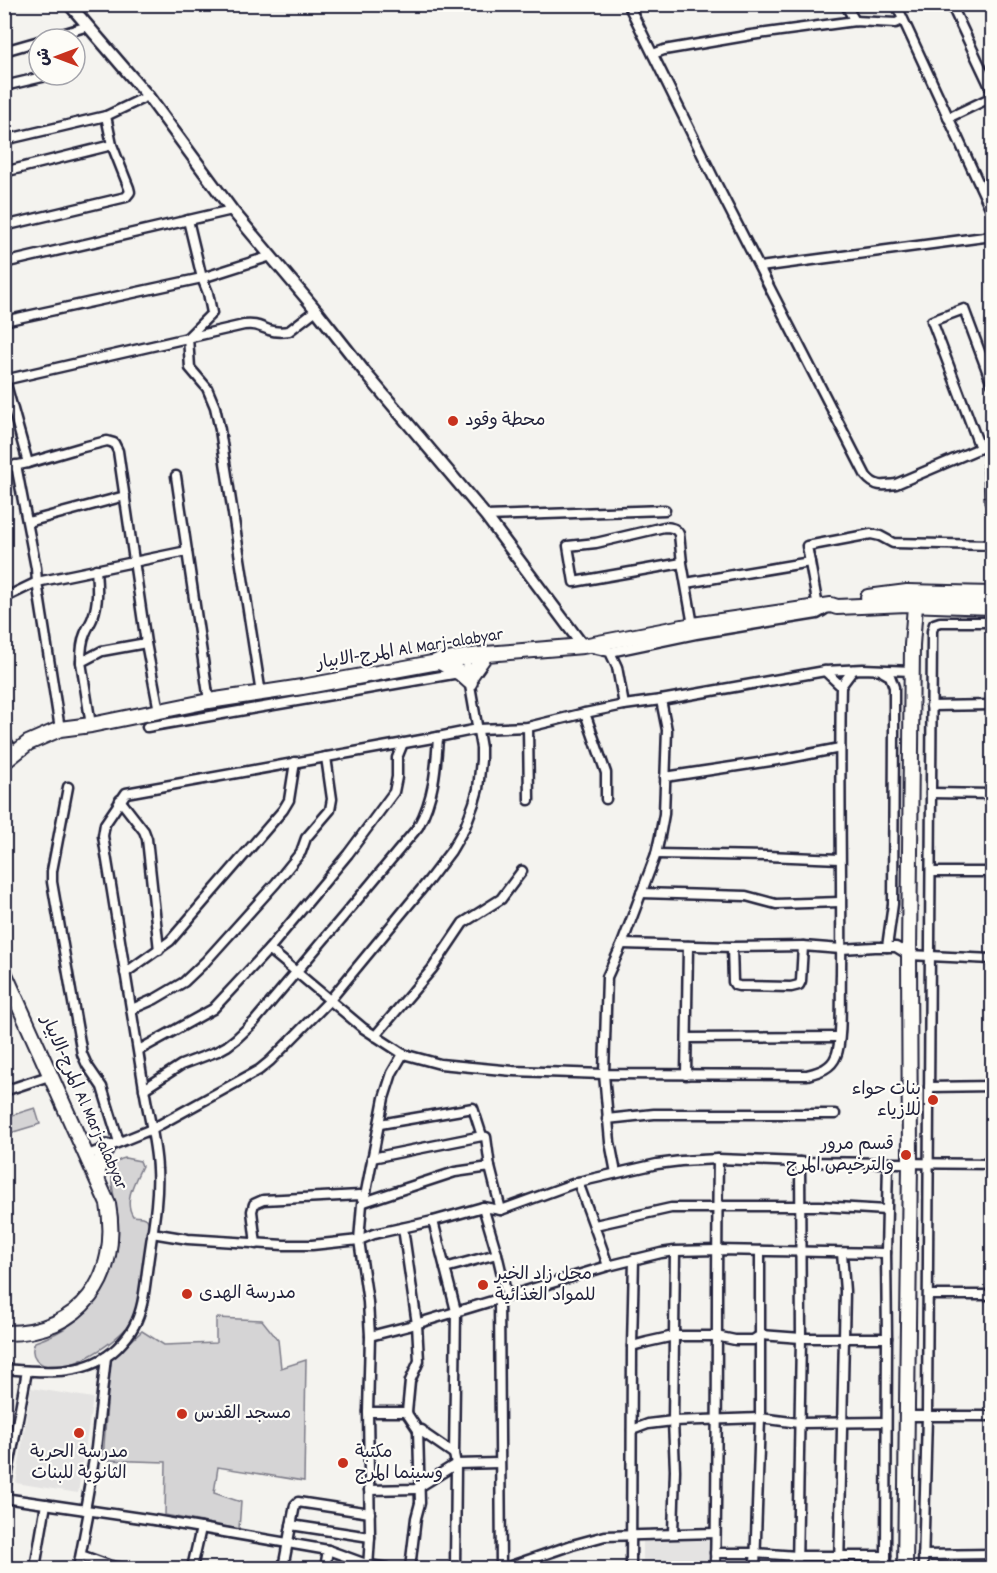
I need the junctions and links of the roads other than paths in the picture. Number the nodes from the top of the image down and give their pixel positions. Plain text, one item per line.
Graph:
1 (69, 4) edge
2 (638, 4) edge
3 (845, 4) edge
4 (896, 4) edge
5 (951, 4) edge
6 (628, 5) edge
7 (902, 20) junction
8 (855, 21) junction
9 (88, 27) joint
10 (27, 44) edge
11 (4, 51) edge
12 (653, 54) junction
13 (27, 81) edge
14 (4, 86) edge
15 (993, 91) edge
16 (148, 96) junction
17 (993, 97) edge
18 (106, 116) junction
19 (948, 117) junction
20 (4, 141) edge
21 (112, 145) junction
22 (4, 172) edge
23 (232, 210) junction
24 (993, 212) edge
25 (188, 220) junction
26 (4, 226) edge
27 (993, 236) edge
28 (270, 256) junction
29 (4, 263) edge
30 (760, 267) junction
31 (202, 278) junction
32 (316, 310) junction
33 (4, 321) edge
34 (188, 337) junction
35 (5, 379) edge
36 (993, 384) edge
37 (987, 445) edge
38 (28, 463) junction
39 (16, 465) junction
40 (4, 468) edge
41 (176, 476) dead end
42 (125, 496) junction
43 (993, 504) edge
44 (664, 510) dead end
45 (486, 516) junction
46 (28, 522) junction
47 (993, 545) edge
48 (187, 551) junction
49 (135, 561) junction
50 (810, 562) junction
51 (682, 563) junction
52 (96, 569) junction
53 (37, 582) junction
54 (686, 583) junction
55 (993, 594) edge
56 (4, 598) edge
57 (826, 606) junction
58 (911, 606) junction
59 (993, 607) edge
60 (993, 622) edge
61 (693, 626) junction
62 (146, 643) junction
63 (583, 646) junction
64 (610, 652) junction
65 (486, 654) junction
66 (465, 657) junction
67 (81, 662) junction
68 (438, 662) junction
69 (853, 670) junction
70 (880, 670) junction
71 (912, 671) junction
72 (825, 672) junction
73 (466, 678) junction
74 (841, 686) junction
75 (302, 687) junction
76 (261, 694) junction
77 (661, 700) junction
78 (209, 701) junction
79 (305, 701) junction
80 (624, 705) junction
81 (993, 705) edge
82 (931, 706) junction
83 (159, 711) junction
84 (585, 713) junction
85 (91, 725) junction
86 (528, 727) junction
87 (147, 728) dead end
88 (60, 729) junction
89 (478, 729) junction
90 (438, 737) junction
91 (4, 738) edge
92 (403, 743) junction
93 (840, 748) junction
94 (326, 756) junction
95 (10, 758) edge
96 (295, 762) junction
97 (665, 777) junction
98 (68, 787) dead end
99 (931, 793) junction
100 (993, 794) edge
101 (606, 799) dead end
102 (120, 800) junction
103 (529, 800) dead end
104 (656, 854) junction
105 (840, 859) junction
106 (522, 871) dead end
107 (931, 872) junction
108 (993, 872) edge
109 (641, 893) junction
110 (840, 902) junction
111 (622, 944) junction
112 (688, 946) junction
113 (803, 946) junction
114 (732, 947) junction
115 (887, 947) junction
116 (269, 949) junction
117 (841, 949) junction
118 (159, 950) junction
119 (909, 955) junction
120 (930, 957) junction
121 (993, 959) edge
122 (296, 971) junction
123 (4, 972) edge
124 (124, 972) junction
125 (330, 1000) junction
126 (132, 1009) junction
127 (375, 1036) junction
128 (839, 1037) junction
129 (687, 1038) junction
130 (139, 1050) junction
131 (403, 1054) junction
132 (604, 1074) junction
133 (52, 1075) junction
134 (686, 1076) junction
135 (993, 1086) edge
136 (929, 1087) junction
137 (144, 1089) junction
138 (4, 1091) edge
139 (835, 1114) dead end
140 (608, 1119) junction
141 (380, 1124) junction
142 (152, 1130) junction
143 (78, 1135) junction
144 (482, 1136) junction
145 (112, 1145) junction
146 (88, 1155) junction
147 (372, 1158) junction
148 (718, 1159) junction
149 (800, 1162) junction
150 (888, 1162) junction
151 (910, 1162) junction
152 (930, 1163) junction
153 (993, 1164) edge
154 (490, 1167) junction
155 (616, 1173) junction
156 (98, 1179) junction
157 (578, 1182) junction
158 (364, 1202) junction
159 (483, 1207) junction
160 (800, 1207) junction
161 (717, 1208) junction
162 (501, 1210) junction
163 (886, 1210) junction
164 (433, 1221) junction
165 (595, 1225) junction
166 (403, 1228) junction
167 (152, 1233) junction
168 (359, 1240) junction
169 (256, 1244) junction
170 (717, 1250) junction
171 (675, 1251) junction
172 (760, 1251) junction
173 (800, 1252) junction
174 (842, 1253) junction
175 (886, 1253) junction
176 (497, 1254) junction
177 (634, 1259) junction
178 (609, 1266) junction
179 (445, 1268) junction
180 (929, 1295) junction
181 (993, 1295) edge
182 (503, 1297) junction
183 (456, 1311) junction
184 (417, 1324) junction
185 (4, 1334) edge
186 (761, 1335) junction
187 (370, 1336) junction
188 (674, 1336) junction
189 (716, 1336) junction
190 (843, 1337) junction
191 (801, 1338) junction
192 (887, 1338) junction
193 (632, 1346) junction
194 (106, 1357) junction
195 (4, 1370) edge
196 (27, 1371) junction
197 (369, 1412) junction
198 (407, 1412) junction
199 (907, 1416) junction
200 (927, 1416) junction
201 (993, 1416) edge
202 (760, 1418) junction
203 (673, 1421) junction
204 (718, 1421) junction
205 (842, 1422) junction
206 (886, 1422) junction
207 (799, 1423) junction
208 (418, 1430) junction
209 (632, 1430) junction
210 (454, 1454) junction
211 (499, 1463) junction
212 (456, 1464) junction
213 (420, 1488) junction
214 (369, 1490) junction
215 (4, 1496) edge
216 (46, 1504) junction
217 (87, 1510) junction
218 (370, 1513) junction
219 (291, 1525) junction
220 (201, 1528) junction
221 (673, 1533) junction
222 (715, 1533) junction
223 (631, 1536) junction
224 (370, 1537) junction
225 (288, 1543) junction
226 (328, 1550) junction
227 (715, 1553) junction
228 (755, 1553) junction
229 (993, 1554) edge
230 (81, 1555) junction
231 (922, 1555) junction
232 (798, 1556) junction
233 (839, 1556) junction
234 (886, 1556) junction
235 (369, 1567) edge
236 (35, 1569) edge
237 (78, 1569) edge
238 (124, 1569) edge
239 (192, 1569) edge
240 (283, 1569) edge
241 (325, 1569) edge
242 (387, 1569) edge
243 (410, 1569) edge
244 (455, 1569) edge
245 (503, 1569) edge
246 (631, 1569) edge
247 (715, 1569) edge
248 (754, 1569) edge
249 (798, 1569) edge
250 (839, 1569) edge
251 (885, 1569) edge
252 (905, 1569) edge
253 (923, 1569) edge

1 - 9 street
2 - 6 street
3 - 8 street
4 - 7 street
5 - 15 street
6 - 12 street
7 - 8 street
7 - 19 street
8 - 12 street
9 - 16 street
10 - 11 street
12 - 30 street
13 - 14 street
16 - 18 street
16 - 23 street
17 - 19 street
18 - 20 street
18 - 21 street
19 - 24 street
21 - 22 street
21 - 26 street
23 - 25 street
23 - 28 street
25 - 29 street
25 - 31 street
27 - 30 street
28 - 31 street
28 - 32 street
30 - 37 street
31 - 33 street
31 - 34 street
32 - 34 street
32 - 45 street
34 - 35 street
34 - 76 street
35 - 38 street
36 - 37 street
37 - 43 street
38 - 39 street
38 - 42 street
39 - 40 street
39 - 46 street
41 - 48 street
42 - 46 street
42 - 49 street
44 - 45 street
45 - 63 street
46 - 53 street
47 - 50 street
48 - 49 street
48 - 78 street
49 - 52 street
49 - 62 street
50 - 54 street
50 - 57 street
51 - 51 street
51 - 54 street
52 - 53 street
52 - 67 street
53 - 56 street
53 - 88 street
54 - 61 street
55 - 58 main road, المرج-الابيار Al Marj-alabyar
57 - 58 main road, المرج-الابيار Al Marj-alabyar
57 - 58 main road, المرج-الابيار Al Marj-alabyar
57 - 61 main road, المرج-الابيار Al Marj-alabyar
57 - 64 street
58 - 59 main road, المرج-الابيار Al Marj-alabyar
58 - 71 main road
60 - 82 street
61 - 63 main road, المرج-الابيار Al Marj-alabyar
62 - 67 street
62 - 83 street
63 - 64 street
63 - 65 main road, المرج-الابيار Al Marj-alabyar
64 - 80 street
65 - 66 main road, المرج-الابيار Al Marj-alabyar
65 - 73 main road
66 - 68 main road, المرج-الابيار Al Marj-alabyar
66 - 73 street
67 - 85 street
68 - 73 main road
68 - 75 main road, المرج-الابيار Al Marj-alabyar
69 - 70 street
69 - 72 street
69 - 74 street
70 - 71 street
70 - 115 street
71 - 119 main road
72 - 74 street
72 - 77 street
73 - 79 street
73 - 89 street
74 - 93 street
75 - 76 main road, المرج-الابيار Al Marj-alabyar
75 - 79 street
76 - 78 main road, المرج-الابيار Al Marj-alabyar
77 - 80 street
77 - 97 street
78 - 83 main road, المرج-الابيار Al Marj-alabyar
79 - 87 street
80 - 84 street
81 - 82 street
82 - 99 street
83 - 85 main road, المرج-الابيار Al Marj-alabyar
84 - 86 street
84 - 101 street
85 - 88 main road, المرج-الابيار Al Marj-alabyar
86 - 89 street
86 - 103 street
88 - 95 main road, المرج-الابيار Al Marj-alabyar
89 - 90 street
89 - 125 street
90 - 92 street
90 - 122 street
91 - 95 street
92 - 94 street
92 - 116 street
93 - 97 street
93 - 105 street
94 - 96 street
94 - 126 street
96 - 102 street
96 - 118 street
97 - 104 street
98 - 145 street
99 - 100 street
99 - 107 street
102 - 118 street
102 - 124 street
104 - 105 street
104 - 109 street
105 - 110 street
106 - 127 street
107 - 108 street
107 - 120 street
109 - 110 street
109 - 111 street
110 - 117 street
111 - 112 street
111 - 132 street
112 - 114 street
112 - 129 street
113 - 114 street
113 - 114 street
113 - 117 street
115 - 117 street
115 - 119 street
116 - 122 street
116 - 130 street
117 - 128 street
118 - 124 street
119 - 120 street
119 - 151 main road
120 - 121 street
120 - 136 street
122 - 125 street
122 - 137 street
123 - 133 main road, المرج-الابيار Al Marj-alabyar
124 - 126 street
125 - 127 street
125 - 142 street
126 - 130 street
127 - 131 street
128 - 129 street
128 - 134 street
129 - 134 street
130 - 137 street
131 - 132 street
131 - 141 street
132 - 134 street
132 - 140 street
133 - 138 street
133 - 143 main road, المرج-الابيار Al Marj-alabyar
135 - 136 street
136 - 152 street
137 - 142 street
139 - 140 street
140 - 155 street
141 - 144 street
141 - 147 street
142 - 145 street
142 - 167 street
143 - 145 main road
143 - 146 main road, المرج-الابيار Al Marj-alabyar
144 - 147 street
144 - 154 street
145 - 146 street
145 - 156 main road
146 - 156 main road, المرج-الابيار Al Marj-alabyar
147 - 158 street
148 - 149 street
148 - 155 street
148 - 161 street
149 - 150 street
149 - 160 street
150 - 151 street
150 - 163 street
151 - 152 street
151 - 199 main road
152 - 153 street
152 - 180 street
154 - 158 street
154 - 162 street
155 - 157 street
156 - 185 main road, المرج-الابيار Al Marj-alabyar
157 - 162 street
157 - 165 street
158 - 168 street
158 - 169 street
159 - 162 street
159 - 164 street
159 - 176 street
160 - 161 street
160 - 163 street
160 - 173 street
161 - 165 street
161 - 170 street
163 - 175 street
164 - 166 street
164 - 179 street
165 - 178 street
166 - 168 street
166 - 184 street
167 - 169 street
167 - 194 street
168 - 169 street
168 - 187 street
170 - 171 street
170 - 172 street
170 - 189 street
171 - 177 street
171 - 188 street
172 - 173 street
172 - 186 street
173 - 174 street
173 - 191 street
174 - 175 street
174 - 190 street
175 - 192 street
176 - 179 street
176 - 182 street
177 - 178 street
177 - 193 street
178 - 182 street
179 - 183 street
180 - 181 street
180 - 200 street
182 - 183 street
182 - 211 street
183 - 184 street
183 - 210 street
184 - 187 street
184 - 198 street
186 - 189 street
186 - 191 street
186 - 202 street
187 - 197 street
188 - 189 street
188 - 193 street
188 - 203 street
189 - 204 street
190 - 191 street
190 - 192 street
190 - 205 street
191 - 207 street
192 - 206 street
193 - 209 street
194 - 196 street
194 - 217 street
195 - 196 street
196 - 215 street
197 - 198 street
197 - 214 street
198 - 208 street
199 - 200 street
199 - 252 main road
200 - 201 street
200 - 231 street
202 - 204 street
202 - 207 street
202 - 228 street
203 - 204 street
203 - 209 street
203 - 221 street
204 - 222 street
205 - 206 street
205 - 207 street
205 - 233 street
206 - 234 street
207 - 232 street
208 - 210 street
208 - 213 street
209 - 223 street
210 - 212 street
211 - 212 street
211 - 245 street
212 - 213 street
212 - 244 street
213 - 214 street
213 - 243 street
214 - 218 street
215 - 216 street
216 - 217 street
216 - 236 street
217 - 220 street
217 - 230 street
218 - 219 street
218 - 224 street
219 - 224 street
219 - 225 street
220 - 225 street
220 - 239 street
221 - 222 street
221 - 223 street
222 - 227 street
223 - 245 street
223 - 246 street
224 - 235 street
225 - 226 street
225 - 240 street
226 - 235 street
226 - 241 street
227 - 228 street
227 - 247 street
228 - 232 street
228 - 248 street
229 - 231 street
230 - 237 street
230 - 238 street
231 - 253 street
232 - 233 street
232 - 249 street
233 - 234 street
233 - 250 street
234 - 251 street
235 - 242 street

